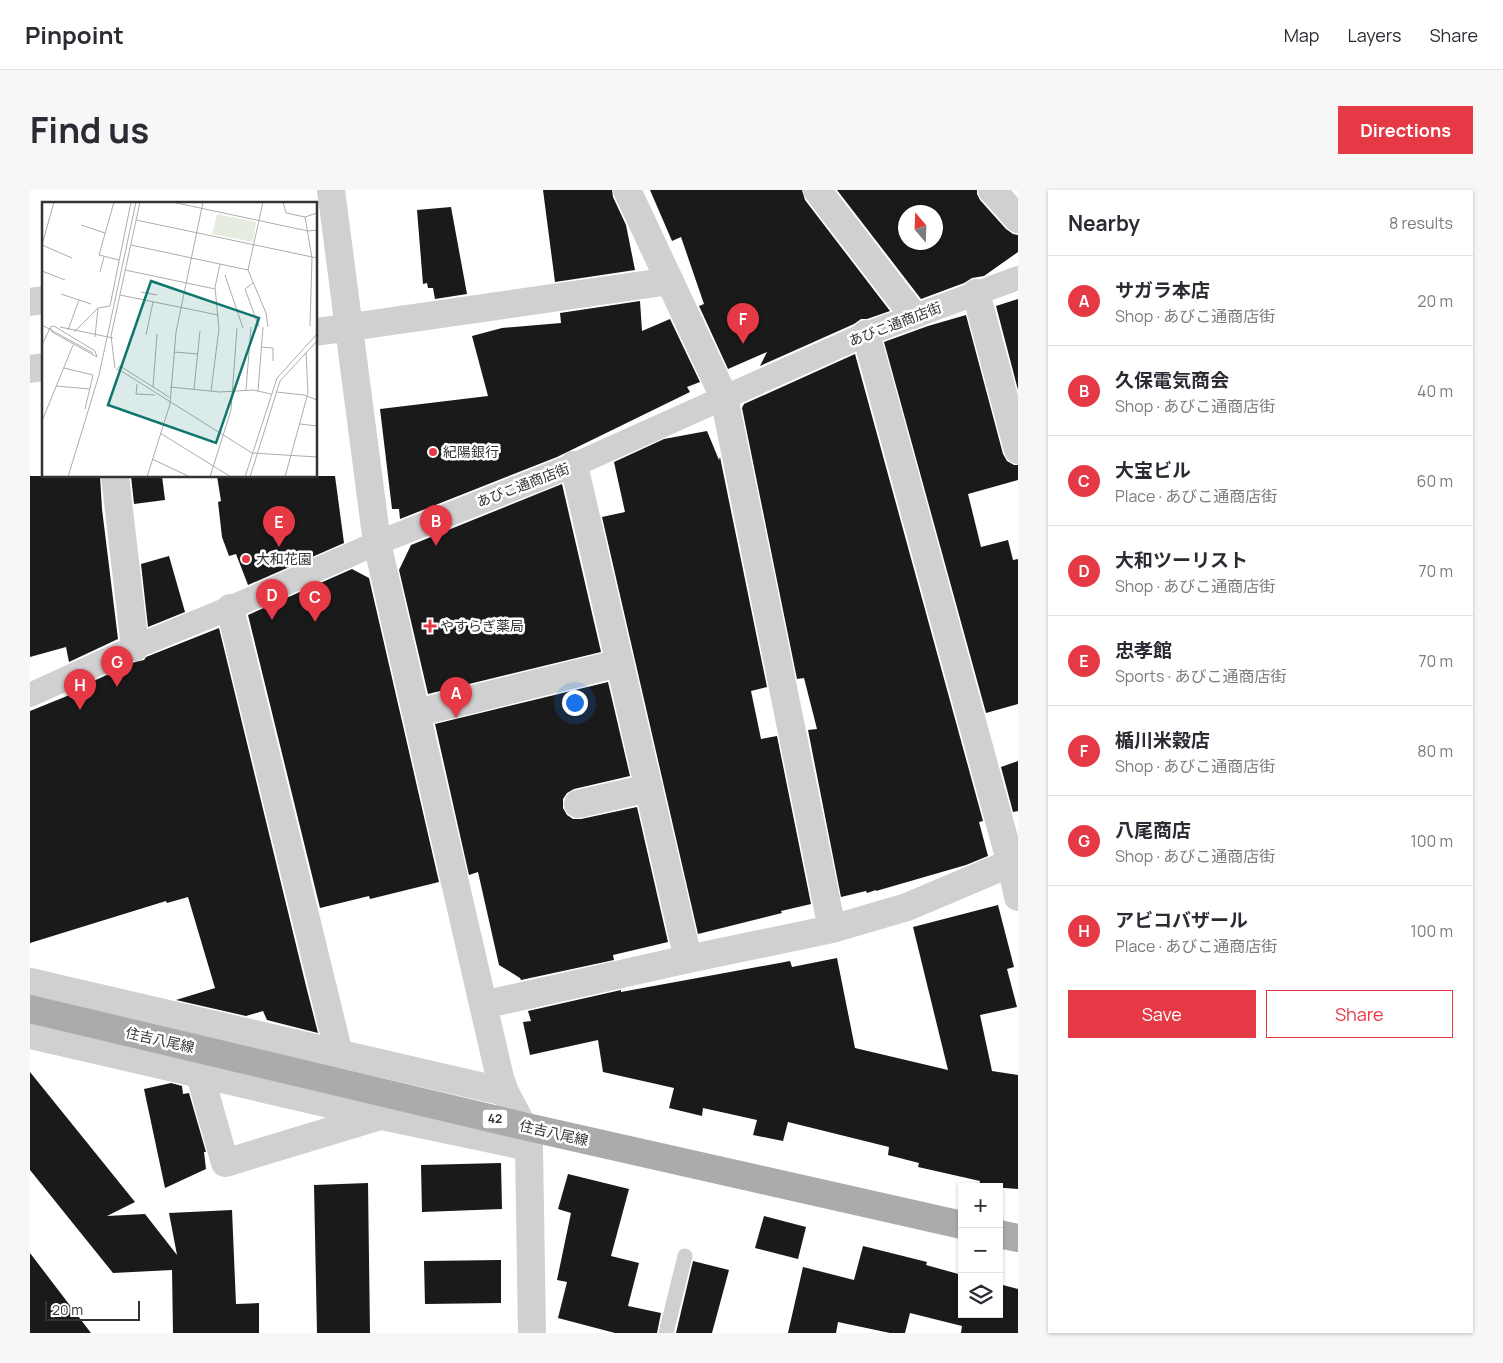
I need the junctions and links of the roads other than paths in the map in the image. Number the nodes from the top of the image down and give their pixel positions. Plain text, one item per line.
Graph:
1 (331, 190) edge
2 (627, 190) edge
3 (817, 190) edge
4 (992, 190) edge
5 (1018, 219) edge
6 (1018, 278) edge
7 (670, 281) junction
8 (976, 293) junction
9 (913, 315) junction
10 (348, 328) junction
11 (318, 332) edge
12 (866, 334) junction
13 (724, 397) junction
14 (1018, 450) edge
15 (574, 465) junction
16 (115, 478) edge
17 (377, 542) junction
18 (230, 608) junction
19 (135, 648) junction
20 (620, 663) junction
21 (30, 695) edge
22 (416, 713) junction
23 (649, 788) junction
24 (578, 804) dead end
25 (1015, 862) edge
26 (1018, 897) edge
27 (832, 929) junction
28 (688, 959) junction
29 (30, 982) edge
30 (483, 1005) junction
31 (30, 1009) edge
32 (30, 1035) edge
33 (339, 1054) junction
34 (200, 1075) junction
35 (505, 1092) junction
36 (382, 1116) junction
37 (526, 1137) junction
38 (958, 1224) edge
39 (1003, 1235) edge
40 (1018, 1238) edge
41 (685, 1256) dead end
42 (532, 1333) edge
43 (666, 1333) edge

1 - 10 street
2 - 7 street
3 - 9 street
4 - 5 street
6 - 8 street, あびこ通商店街
7 - 10 street
7 - 13 street
8 - 9 street, あびこ通商店街
8 - 14 street
9 - 12 street, あびこ通商店街
10 - 11 street
10 - 17 street
12 - 13 street, あびこ通商店街
12 - 25 street
13 - 15 street, あびこ通商店街
13 - 27 street
15 - 17 street, あびこ通商店街
15 - 20 street
16 - 19 street
17 - 18 street, あびこ通商店街
17 - 22 street
18 - 19 street, あびこ通商店街
18 - 33 street
19 - 21 street, あびこ通商店街
20 - 22 street
20 - 23 street
22 - 30 street
23 - 24 street
23 - 28 street
25 - 26 street
25 - 27 street
27 - 28 street
28 - 30 street
29 - 33 street
30 - 35 street
31 - 37 main road, 住吉八尾線 / 42
32 - 34 street
33 - 35 street
34 - 36 street
34 - 36 street
35 - 37 street
36 - 37 street
37 - 38 main road, 住吉八尾線 / 42
37 - 42 street
39 - 40 main road
41 - 43 lane

